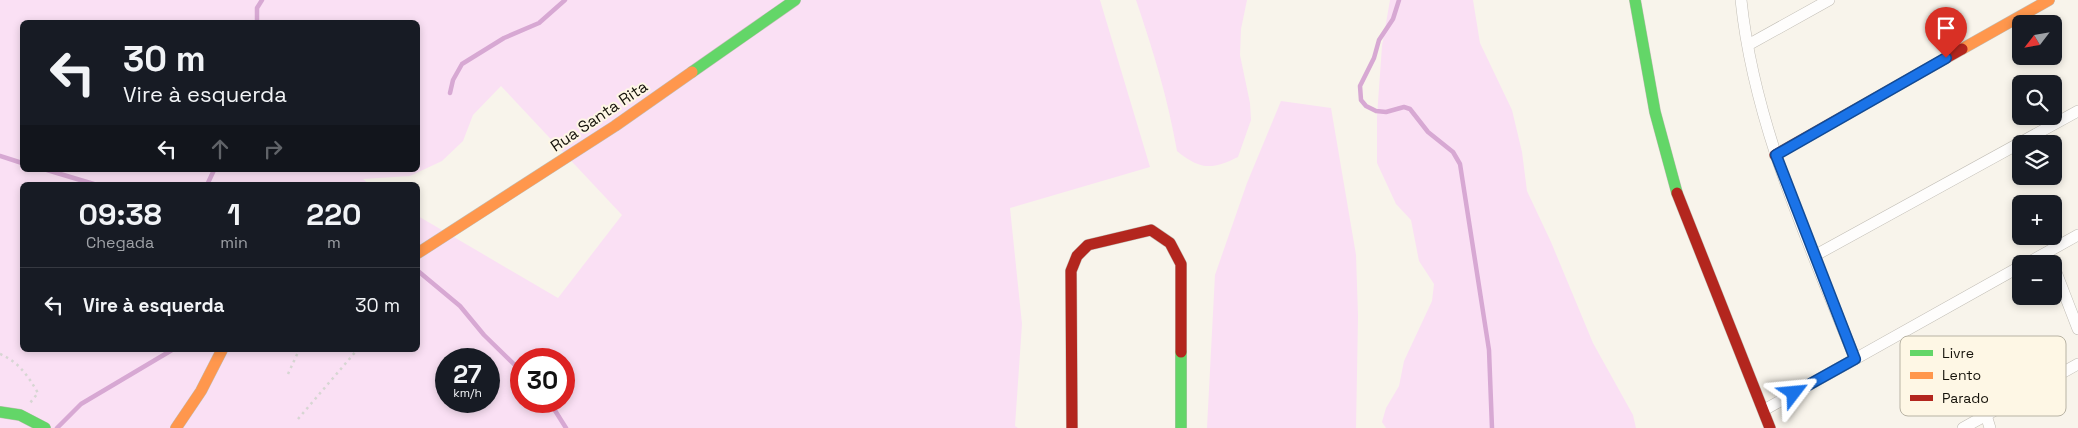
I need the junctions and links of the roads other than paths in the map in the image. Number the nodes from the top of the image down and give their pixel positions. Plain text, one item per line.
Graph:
1 (795, 0) edge
2 (1635, 0) edge
3 (1741, 0) edge
4 (1828, 0) edge
5 (2049, 0) edge
6 (1748, 45) junction
7 (2078, 110) edge
8 (1776, 155) junction
9 (2078, 235) edge
10 (420, 251) edge
11 (2048, 252) junction
12 (2042, 255) edge
13 (2049, 255) edge
14 (1814, 256) junction
15 (2012, 271) edge
16 (2062, 288) edge
17 (2078, 329) edge
18 (221, 352) edge
19 (1855, 359) junction
20 (2078, 364) edge
21 (2066, 371) edge
22 (1764, 410) junction
23 (0, 412) edge
24 (1984, 416) edge
25 (1986, 416) edge
26 (41, 426) edge
27 (176, 428) edge
28 (1072, 428) edge
29 (1181, 428) edge
30 (1770, 428) edge
31 (1963, 428) edge
32 (1990, 428) edge

1 - 10 street, Rua Santa Rita
2 - 22 street
3 - 6 street
4 - 6 street
5 - 8 street
6 - 8 street
7 - 14 street
8 - 14 street
9 - 11 street
11 - 12 street
11 - 13 street
14 - 19 street
15 - 19 street
16 - 17 street
18 - 27 street
19 - 22 street
20 - 21 street
22 - 30 street
23 - 26 street
24 - 31 street
25 - 32 street
28 - 29 street

